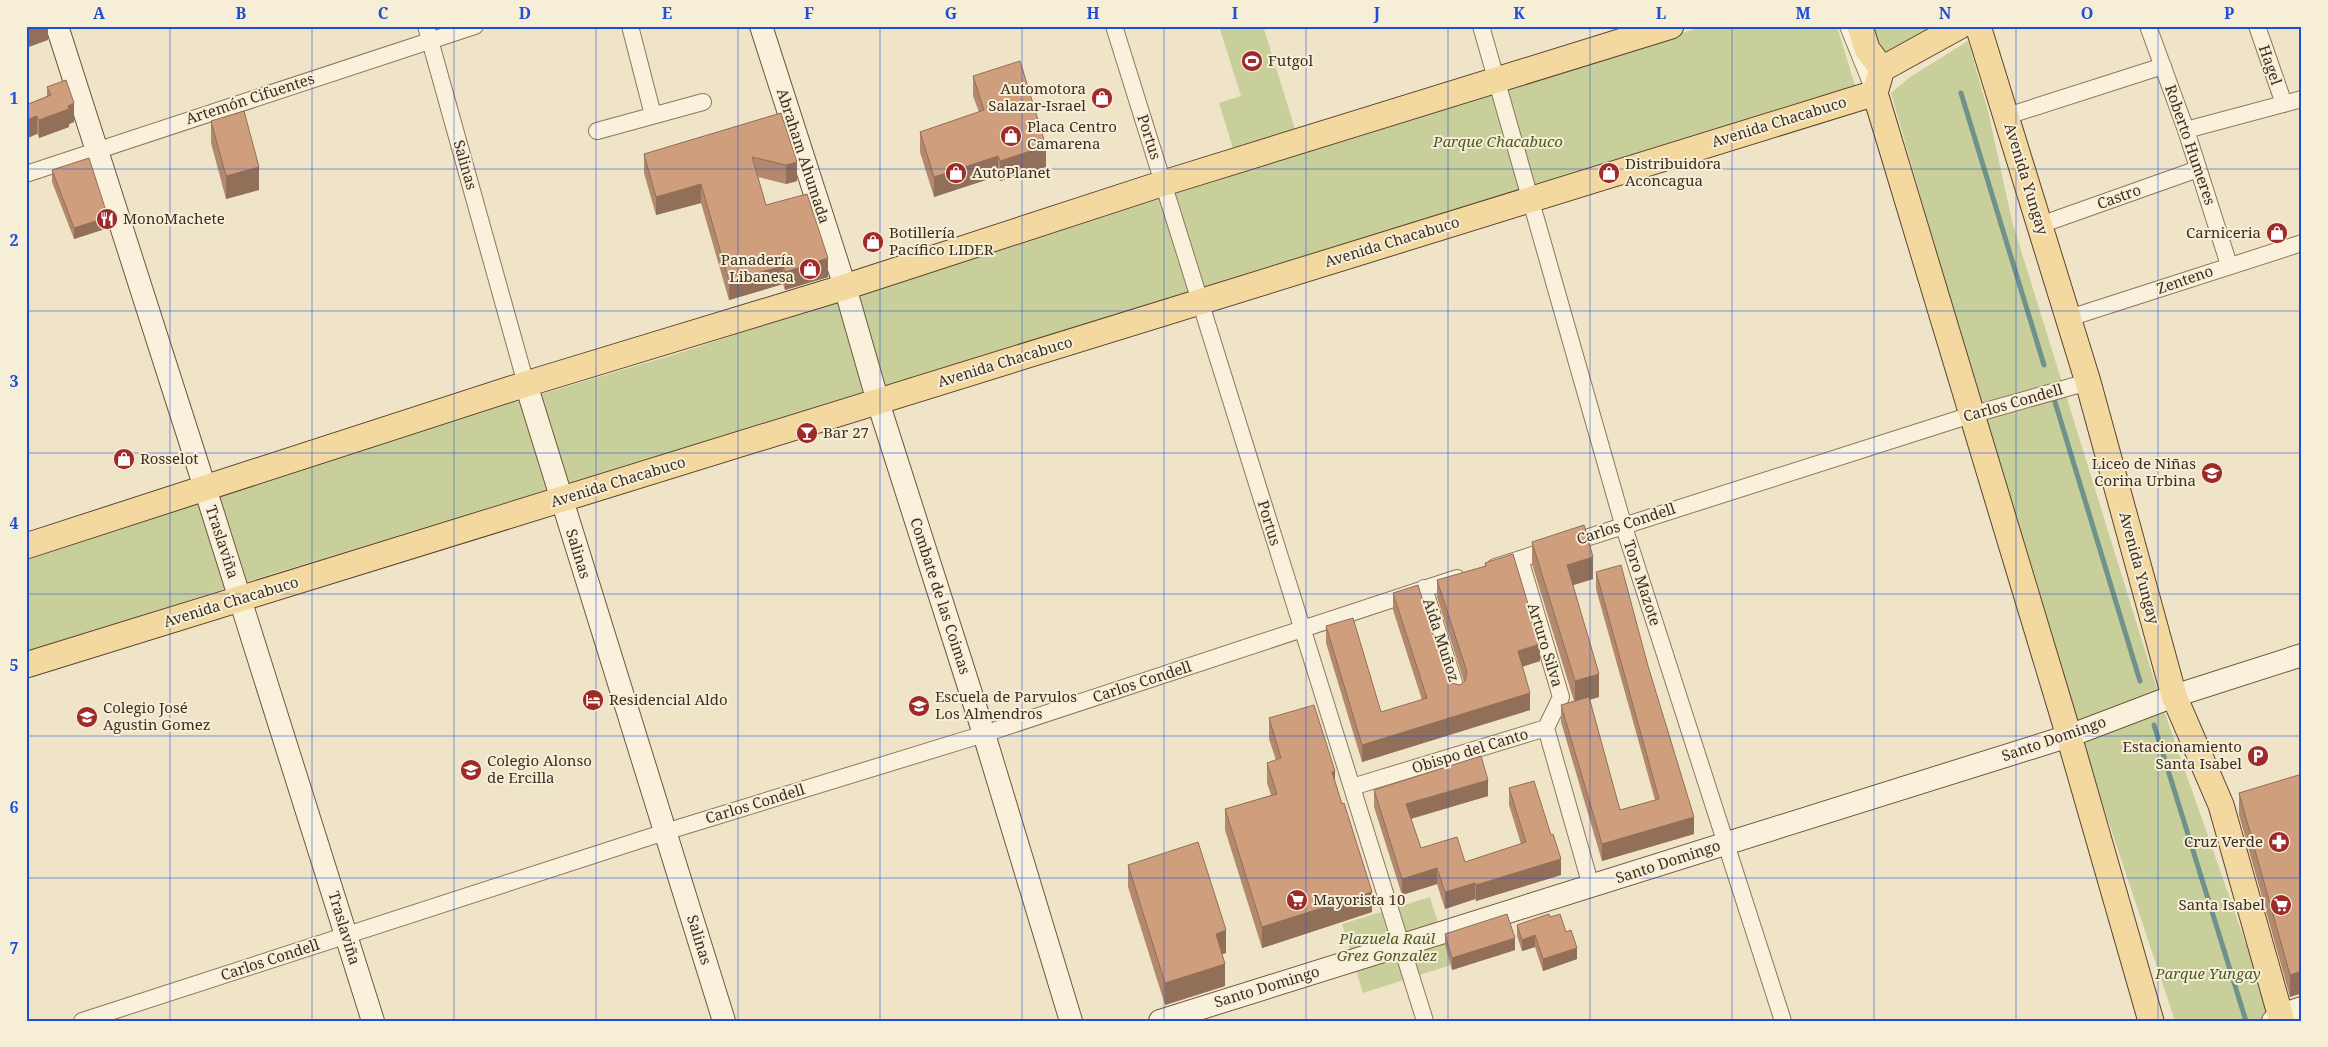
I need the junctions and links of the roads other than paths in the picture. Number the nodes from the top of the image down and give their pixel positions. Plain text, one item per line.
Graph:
1 (57, 26) edge
2 (475, 26) edge
3 (630, 26) edge
4 (761, 26) edge
5 (1114, 26) edge
6 (1480, 26) edge
7 (1671, 26) edge
8 (1848, 26) edge
9 (1860, 26) edge
10 (1960, 26) edge
11 (1978, 26) edge
12 (2148, 26) edge
13 (2257, 26) edge
14 (428, 33) edge
15 (2163, 66) junction
16 (1882, 69) junction
17 (1496, 81) junction
18 (1875, 92) junction
19 (2302, 98) edge
20 (703, 102) dead end
21 (2284, 104) junction
22 (653, 115) junction
23 (2007, 116) junction
24 (2186, 130) junction
25 (597, 131) dead end
26 (97, 149) junction
27 (2198, 169) junction
28 (26, 174) edge
29 (1164, 183) junction
30 (1529, 200) junction
31 (2040, 225) junction
32 (2302, 243) edge
33 (2229, 265) junction
34 (846, 287) junction
35 (1201, 302) junction
36 (2069, 318) junction
37 (2088, 382) junction
38 (526, 384) junction
39 (878, 402) junction
40 (1971, 415) junction
41 (205, 488) junction
42 (561, 500) junction
43 (1623, 524) junction
44 (26, 546) edge
45 (1520, 559) junction
46 (1424, 588) junction
47 (240, 599) junction
48 (1302, 629) junction
49 (2302, 655) edge
50 (26, 665) edge
51 (1457, 692) edge
52 (2174, 696) junction
53 (1546, 728) junction
54 (984, 734) junction
55 (2068, 736) junction
56 (1352, 788) junction
57 (665, 832) junction
58 (1725, 843) junction
59 (1591, 886) junction
60 (346, 935) junction
61 (1401, 944) junction
62 (2284, 1016) edge
63 (82, 1021) edge
64 (373, 1021) edge
65 (724, 1021) edge
66 (1071, 1021) edge
67 (1160, 1021) edge
68 (1425, 1021) edge
69 (1783, 1021) edge
70 (2151, 1021) edge

1 - 26 street, Traslaviña
2 - 14 street, Artemón Cifuentes
3 - 22 street
4 - 34 street, Abraham Ahumada
5 - 29 street, Portus
6 - 17 street, Toro Mazote
7 - 17 main road
8 - 18 street
9 - 16 main road
10 - 16 main road
11 - 23 main road, Avenida Yungay
12 - 15 street, Roberto Humeres
13 - 21 street, Hagel
14 - 26 street, Artemón Cifuentes
14 - 38 street, Salinas
15 - 23 street
15 - 24 street, Roberto Humeres
16 - 18 main road
17 - 29 main road
17 - 30 street, Toro Mazote
18 - 30 main road, Avenida Chacabuco
18 - 40 main road
19 - 21 street
20 - 22 street
21 - 24 street
22 - 25 street
23 - 31 main road, Avenida Yungay
24 - 27 street, Roberto Humeres
26 - 28 street, Artemón Cifuentes
26 - 41 street, Traslaviña
27 - 31 street, Castro
27 - 33 street, Roberto Humeres
29 - 34 main road
29 - 35 street, Portus
30 - 35 main road, Avenida Chacabuco
30 - 43 street, Toro Mazote
31 - 36 main road, Avenida Yungay
32 - 33 street, Zenteno
33 - 36 street, Zenteno
34 - 38 main road
34 - 39 street, Combate de las Coimas
35 - 39 main road, Avenida Chacabuco
35 - 48 street, Portus
36 - 37 main road, Avenida Yungay
37 - 40 street, Carlos Condell
37 - 52 main road, Avenida Yungay
38 - 41 main road
38 - 42 street, Salinas
39 - 42 main road, Avenida Chacabuco
39 - 54 street, Combate de las Coimas
40 - 43 street, Carlos Condell
40 - 55 main road
41 - 44 main road
41 - 47 street, Traslaviña
42 - 47 main road, Avenida Chacabuco
42 - 57 street, Salinas
43 - 45 street, Carlos Condell
43 - 58 street, Toro Mazote
45 - 46 street, Carlos Condell
45 - 53 street, Arturo Silva
46 - 48 street, Carlos Condell
46 - 51 street, Aida Muñoz
47 - 50 main road, Avenida Chacabuco
47 - 60 street, Traslaviña
48 - 54 street, Carlos Condell
48 - 56 street, Portus
49 - 52 street, Santo Domingo
52 - 55 street, Santo Domingo
52 - 62 main road, Avenida Yungay
53 - 56 street, Obispo del Canto
53 - 59 street, Obispo del Canto
54 - 57 street, Carlos Condell
54 - 66 street, Combate de las Coimas
55 - 58 street, Santo Domingo
55 - 70 main road
56 - 61 street, Portus
57 - 60 street, Carlos Condell
57 - 65 street, Salinas
58 - 59 street, Santo Domingo
58 - 69 street, Toro Mazote
59 - 61 street, Santo Domingo
60 - 63 street, Carlos Condell
60 - 64 street, Traslaviña
61 - 67 street, Santo Domingo
61 - 68 street, Portus

